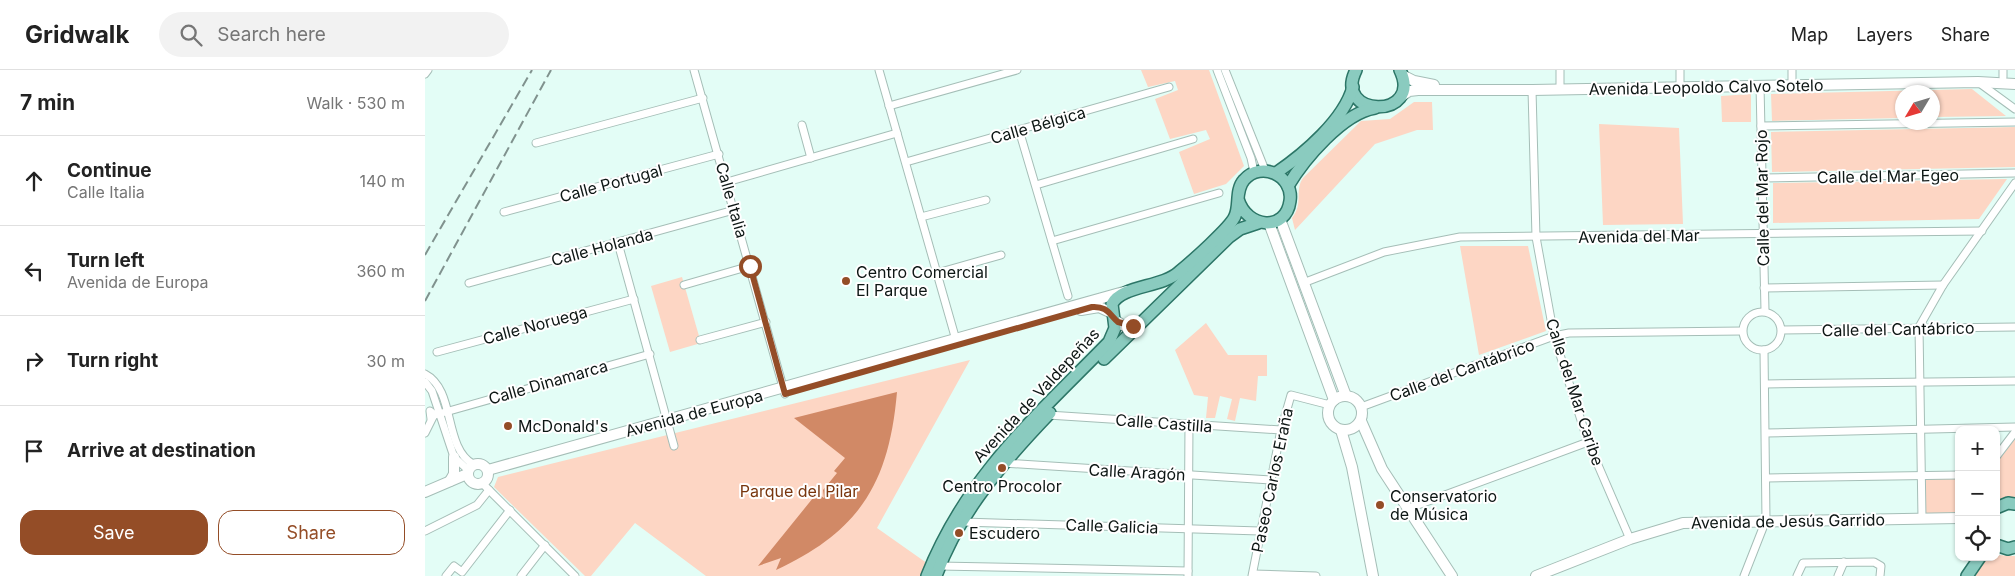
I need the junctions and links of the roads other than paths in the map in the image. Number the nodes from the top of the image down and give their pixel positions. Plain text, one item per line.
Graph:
1 (428, 70) edge
2 (695, 70) edge
3 (879, 70) edge
4 (1017, 70) edge
5 (1217, 70) edge
6 (1225, 70) edge
7 (1356, 70) edge
8 (1559, 70) edge
9 (1680, 70) edge
10 (1792, 70) edge
11 (1401, 72) edge
12 (425, 74) edge
13 (2003, 74) edge
14 (2015, 78) edge
15 (1792, 81) junction
16 (1978, 82) junction
17 (1680, 84) junction
18 (2015, 84) edge
19 (1760, 85) junction
20 (1169, 87) dead end
21 (1353, 87) junction
22 (1560, 87) junction
23 (1532, 90) junction
24 (703, 98) junction
25 (1399, 98) junction
26 (889, 106) junction
27 (1375, 108) junction
28 (2015, 109) edge
29 (2015, 122) edge
30 (802, 125) dead end
31 (1761, 126) junction
32 (1019, 130) junction
33 (897, 133) junction
34 (1193, 140) dead end
35 (537, 143) dead end
36 (719, 154) junction
37 (811, 158) junction
38 (906, 162) junction
39 (1265, 172) junction
40 (2015, 174) edge
41 (1762, 178) junction
42 (727, 182) junction
43 (2015, 183) edge
44 (1036, 185) junction
45 (1288, 186) junction
46 (1219, 193) dead end
47 (986, 200) dead end
48 (1238, 200) junction
49 (734, 210) junction
50 (504, 212) dead end
51 (921, 217) junction
52 (1269, 222) junction
53 (1982, 231) junction
54 (1762, 234) junction
55 (1536, 237) junction
56 (1052, 241) junction
57 (618, 242) junction
58 (1001, 256) dead end
59 (750, 266) junction
60 (937, 273) junction
61 (1303, 282) junction
62 (469, 283) dead end
63 (684, 285) dead end
64 (1943, 286) junction
65 (1764, 288) junction
66 (1130, 291) junction
67 (1068, 296) dead end
68 (634, 299) junction
69 (1765, 311) junction
70 (1113, 317) junction
71 (766, 322) junction
72 (1140, 325) junction
73 (1919, 327) junction
74 (2015, 327) edge
75 (1782, 330) junction
76 (1743, 331) junction
77 (1554, 336) junction
78 (700, 340) dead end
79 (955, 340) junction
80 (1764, 350) junction
81 (437, 352) dead end
82 (650, 354) junction
83 (425, 374) edge
84 (2015, 381) edge
85 (425, 382) edge
86 (1919, 382) junction
87 (1765, 384) junction
88 (785, 391) junction
89 (1346, 396) junction
90 (1332, 403) junction
91 (1361, 407) junction
92 (447, 411) junction
93 (1048, 415) junction
94 (435, 416) junction
95 (1361, 421) junction
96 (669, 423) junction
97 (1189, 424) junction
98 (2015, 427) edge
99 (1281, 430) junction
100 (1341, 430) junction
101 (1920, 430) junction
102 (2015, 432) edge
103 (425, 433) edge
104 (1766, 433) junction
105 (1588, 442) junction
106 (674, 446) dead end
107 (2000, 452) edge
108 (453, 457) junction
109 (1003, 463) junction
110 (469, 470) junction
111 (1189, 475) junction
112 (1955, 475) edge
113 (1921, 476) junction
114 (1767, 478) junction
115 (487, 480) junction
116 (1271, 480) junction
117 (450, 481) junction
118 (425, 492) edge
119 (2014, 502) edge
120 (2000, 507) edge
121 (1407, 509) junction
122 (509, 510) junction
123 (1921, 518) junction
124 (1955, 518) edge
125 (1766, 520) junction
126 (963, 522) junction
127 (1188, 529) junction
128 (425, 531) edge
129 (1260, 531) junction
130 (1630, 540) junction
131 (545, 545) junction
132 (2000, 547) edge
133 (2015, 547) edge
134 (1977, 561) edge
135 (1844, 562) junction
136 (938, 571) edge
137 (1188, 573) edge
138 (1881, 574) edge
139 (1253, 575) edge
140 (1968, 575) edge
141 (446, 576) edge
142 (521, 576) edge
143 (575, 576) edge
144 (927, 576) edge
145 (1316, 576) edge
146 (1373, 576) edge
147 (1452, 576) edge
148 (1536, 576) edge
149 (1744, 576) edge
150 (1797, 576) edge
151 (1838, 576) edge

1 - 12 street
2 - 24 street, Calle Italia
3 - 26 street
4 - 26 street
5 - 39 street
6 - 39 street
7 - 21 main road
8 - 22 street
9 - 17 street
10 - 15 street
11 - 22 main road, Avenida Leopoldo Calvo Sotelo
11 - 25 main road
13 - 14 main road, Avenida Leopoldo Calvo Sotelo
13 - 15 main road, Avenida Leopoldo Calvo Sotelo
15 - 17 main road, Avenida Leopoldo Calvo Sotelo
16 - 18 main road, Avenida Leopoldo Calvo Sotelo
16 - 19 main road, Avenida Leopoldo Calvo Sotelo
16 - 28 street
17 - 22 main road, Avenida Leopoldo Calvo Sotelo
19 - 23 main road, Avenida Leopoldo Calvo Sotelo
19 - 31 street, Calle del Mar Rojo
20 - 32 street, Calle Bélgica
21 - 27 main road
21 - 39 main road
23 - 25 main road, Avenida Leopoldo Calvo Sotelo
23 - 55 street, Calle del Mar Caribe
24 - 35 street
24 - 36 street, Calle Italia
25 - 27 main road
26 - 33 street
27 - 45 main road
29 - 31 street
30 - 37 street
31 - 41 street, Calle del Mar Rojo
32 - 38 street, Calle Bélgica
32 - 44 street
33 - 37 street
33 - 38 street
34 - 44 street
36 - 42 street, Calle Italia
36 - 50 street, Calle Portugal
37 - 42 street
38 - 51 street
39 - 45 main road
39 - 48 main road
40 - 41 street, Calle del Mar Egeo
41 - 54 street, Calle del Mar Rojo
42 - 49 street, Calle Italia
43 - 53 street
44 - 56 street
45 - 52 main road
46 - 56 street
47 - 51 street
48 - 52 main road
48 - 66 main road, Avenida de Valdepeñas
49 - 57 street, Calle Holanda
49 - 59 street, Calle Italia
51 - 60 street
52 - 61 main road
52 - 72 main road, Avenida de Valdepeñas
52 - 90 main road
53 - 54 street, Avenida del Mar
53 - 64 street
54 - 55 street, Avenida del Mar
54 - 65 street, Calle del Mar Rojo
55 - 61 street, Avenida del Mar
55 - 77 street, Calle del Mar Caribe
56 - 67 street
57 - 62 street, Calle Holanda
57 - 68 street
58 - 60 street
59 - 63 street
59 - 71 street, Calle Italia
60 - 79 street
61 - 89 main road
64 - 65 street
64 - 73 street
65 - 69 street, Calle del Mar Rojo
66 - 70 main road, Avenida de Valdepeñas
66 - 79 main road, Avenida de Europa
68 - 81 street, Calle Noruega
68 - 82 street
69 - 75 street
69 - 76 street
70 - 72 main road, Avenida de Europa
70 - 88 main road, Avenida de Europa
70 - 144 main road, Avenida de Valdepeñas
71 - 78 street
71 - 88 street, Calle Italia
72 - 93 main road, Avenida de Valdepeñas
73 - 74 street, Calle del Cantábrico
73 - 75 street, Calle del Cantábrico
73 - 86 street
75 - 80 street
76 - 77 street, Calle del Cantábrico
76 - 80 street
77 - 91 street, Calle del Cantábrico
77 - 105 street, Calle del Mar Caribe
79 - 88 main road, Avenida de Europa
80 - 87 street
82 - 92 street, Calle Dinamarca
82 - 96 street
83 - 92 street
84 - 86 street
85 - 94 street
86 - 87 street
86 - 101 street
87 - 104 street
88 - 96 main road, Avenida de Europa
89 - 90 main road
89 - 91 main road
90 - 99 street, Paseo Carlos Eraña
90 - 100 main road
91 - 95 main road
92 - 94 street, Calle Dinamarca
92 - 110 street
93 - 97 street, Calle Castilla
93 - 109 main road, Avenida de Valdepeñas
94 - 103 street
94 - 108 street
95 - 100 main road
95 - 121 main road
96 - 106 street
96 - 115 main road, Avenida de Europa
97 - 99 street, Calle Castilla
97 - 111 street
98 - 101 street
99 - 116 street, Paseo Carlos Eraña
100 - 146 main road
101 - 104 street
101 - 113 street
102 - 107 street
104 - 114 street
105 - 121 street
105 - 130 street, Calle del Mar Caribe
108 - 110 street
108 - 117 main road
109 - 111 street, Calle Aragón
109 - 126 main road, Avenida de Valdepeñas
110 - 115 main road
110 - 115 main road
110 - 117 main road
111 - 116 street, Calle Aragón
111 - 127 street
112 - 113 street
113 - 114 street
113 - 123 street
114 - 125 street
115 - 122 street
115 - 128 street
116 - 129 street, Paseo Carlos Eraña
117 - 118 main road
119 - 120 main road
121 - 147 main road
122 - 131 street
122 - 141 street
123 - 124 main road, Avenida de Jesús Garrido
123 - 125 main road, Avenida de Jesús Garrido
125 - 130 main road, Avenida de Jesús Garrido
125 - 149 street
126 - 127 street, Calle Galicia
126 - 136 main road, Avenida de Valdepeñas
127 - 129 street, Calle Galicia
127 - 137 street
129 - 139 street, Paseo Carlos Eraña
130 - 148 main road, Avenida de Jesús Garrido
131 - 142 street
131 - 143 street
132 - 133 main road
134 - 140 main road
135 - 138 street
135 - 150 street
135 - 151 street
136 - 137 street
139 - 145 street

